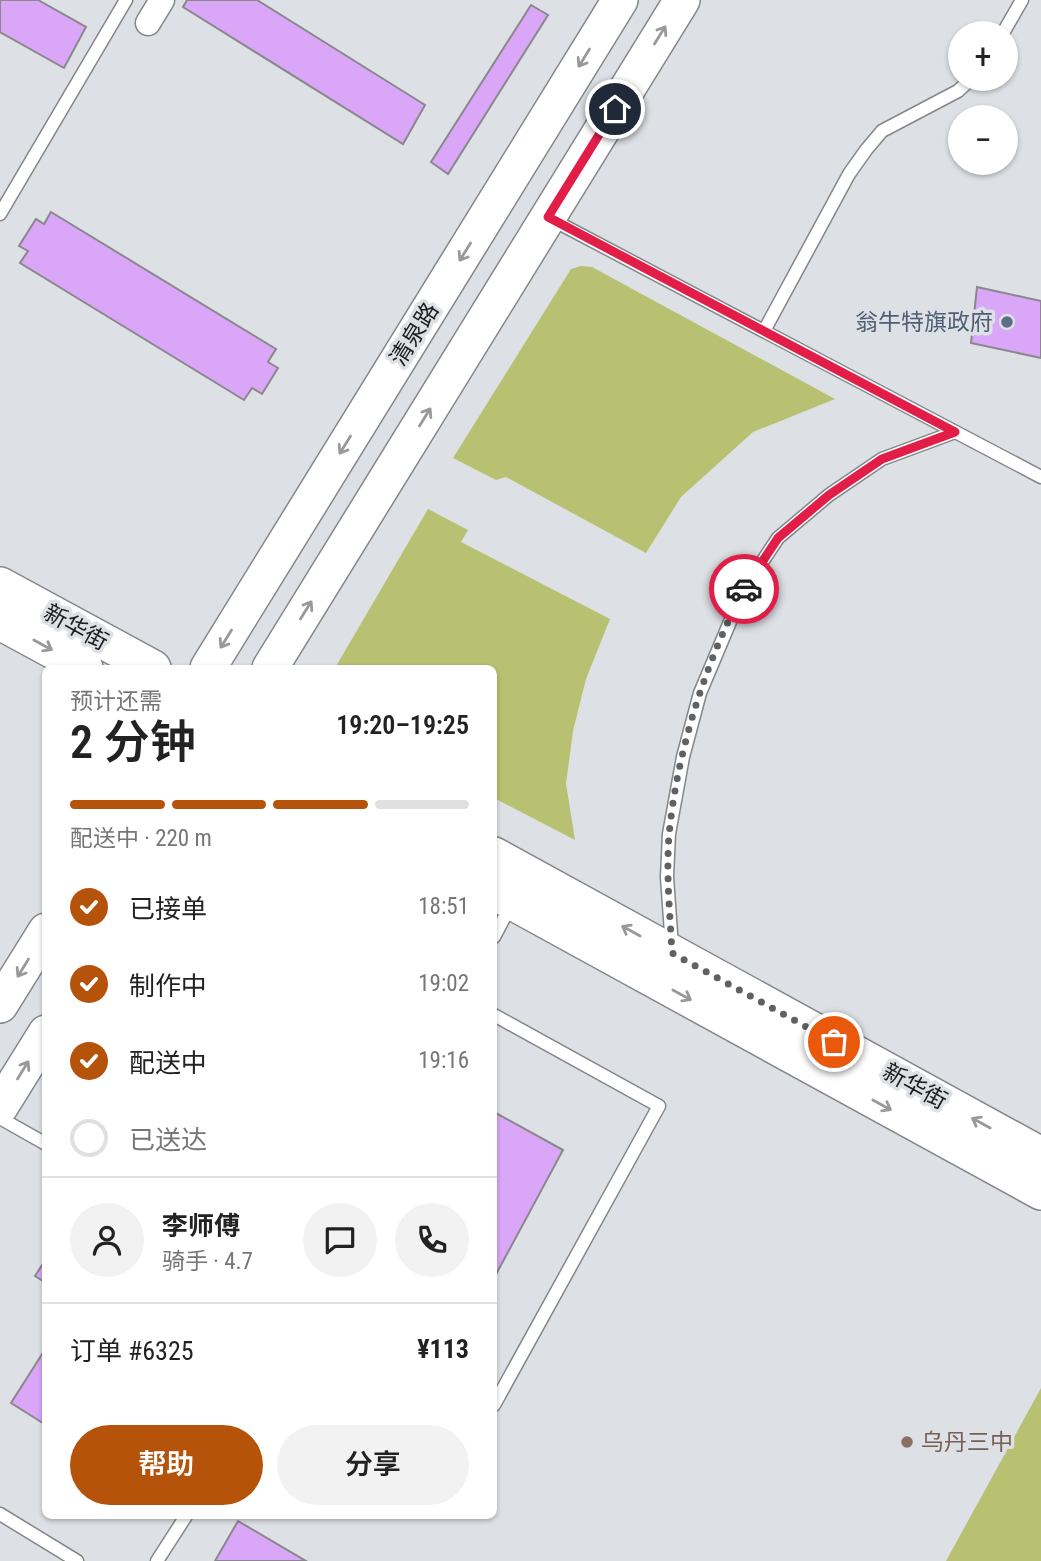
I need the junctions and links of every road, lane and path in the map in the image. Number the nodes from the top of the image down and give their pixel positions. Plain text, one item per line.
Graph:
1 (109, 0) edge
2 (162, 0) edge
3 (620, 0) edge
4 (682, 0) edge
5 (1022, 0) edge
6 (124, 4) edge
7 (1010, 21) edge
8 (148, 23) dead end
9 (958, 91) edge
10 (0, 214) edge
11 (548, 217) junction
12 (764, 331) junction
13 (955, 432) junction
14 (1041, 477) edge
15 (0, 585) edge
16 (0, 622) edge
17 (79, 665) edge
18 (147, 665) edge
19 (210, 665) edge
20 (272, 665) edge
21 (497, 857) edge
22 (503, 897) edge
23 (497, 924) edge
24 (42, 937) edge
25 (672, 953) junction
26 (0, 1005) edge
27 (497, 1016) edge
28 (42, 1039) edge
29 (0, 1107) edge
30 (0, 1118) edge
31 (42, 1142) edge
32 (1041, 1155) edge
33 (1041, 1192) edge
34 (497, 1400) edge
35 (0, 1514) edge
36 (184, 1519) edge
37 (77, 1561) edge
38 (157, 1561) edge

1 - 6 lane
2 - 8 street
3 -> 19 street, 清泉路
11 -> 4 street
5 - 7 lane
6 - 10 lane
9 - 12 lane
11 - 12 lane
20 -> 11 street
12 - 13 lane
13 - 14 lane
13 - 25 lane
15 - 18 street, 新华街
16 -> 17 street, 新华街
25 -> 21 street, 新华街
22 - 23 lane
22 -> 33 street, 新华街
24 -> 26 street
32 -> 25 street, 新华街
27 - 34 lane
29 -> 28 street
30 - 31 lane
35 - 37 lane
36 - 38 lane

